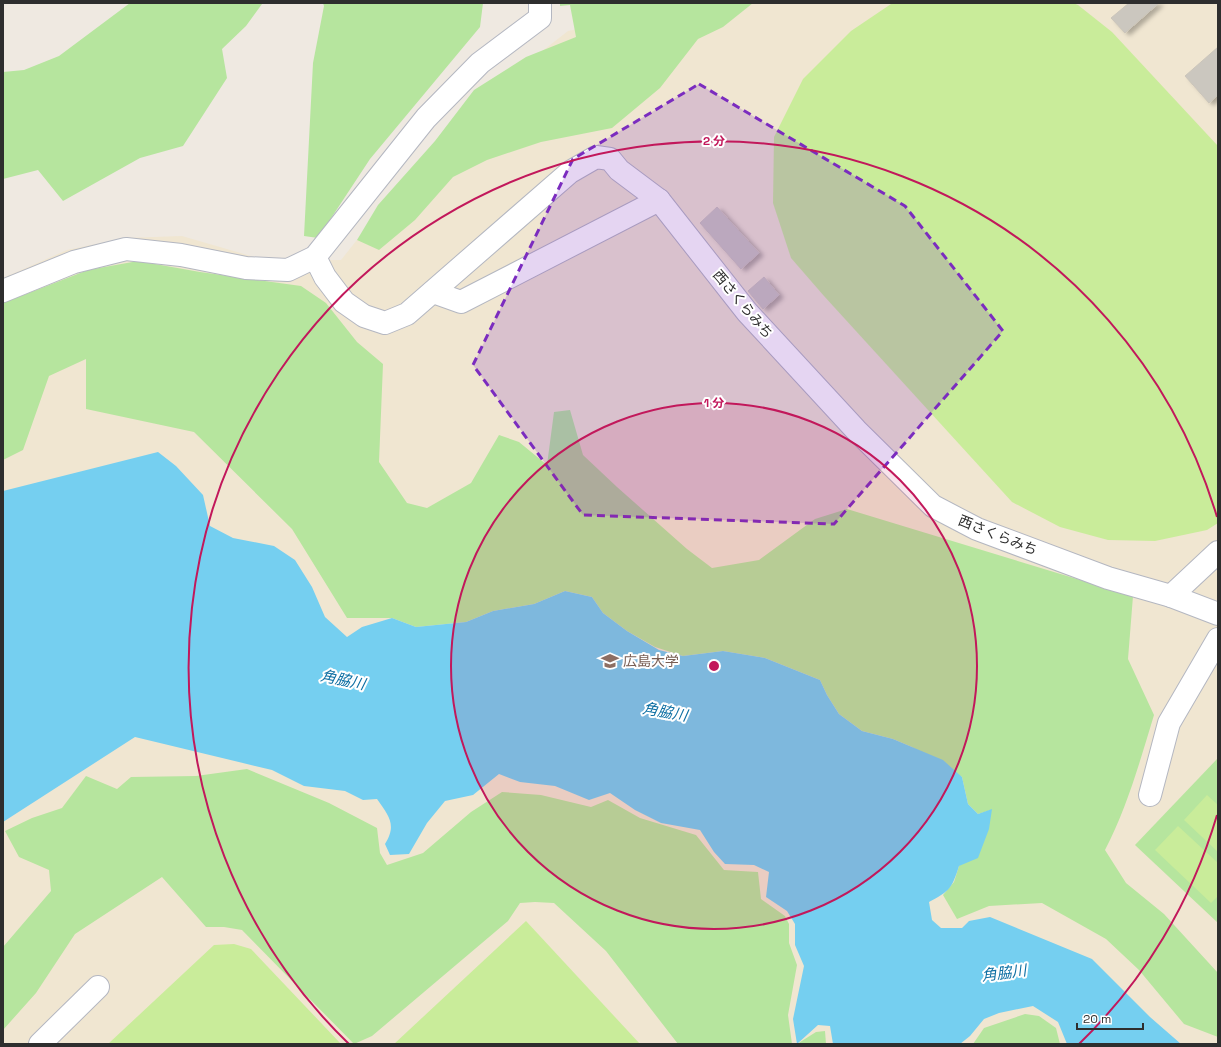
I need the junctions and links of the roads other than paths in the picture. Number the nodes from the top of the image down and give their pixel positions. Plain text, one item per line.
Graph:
1 (540, 3) edge
2 (659, 200) junction
3 (315, 257) junction
4 (3, 291) edge
5 (433, 292) junction
6 (1218, 552) edge
7 (1171, 596) junction
8 (1218, 614) edge
9 (1218, 639) edge
10 (1150, 795) dead end
11 (98, 987) dead end
12 (40, 1044) edge

1 - 3 street
2 - 5 street
2 - 5 street, 西さくらみち
2 - 7 street, 西さくらみち
3 - 4 street
3 - 5 street, 西さくらみち
6 - 7 street
7 - 8 street, 西さくらみち
9 - 10 street
11 - 12 street

